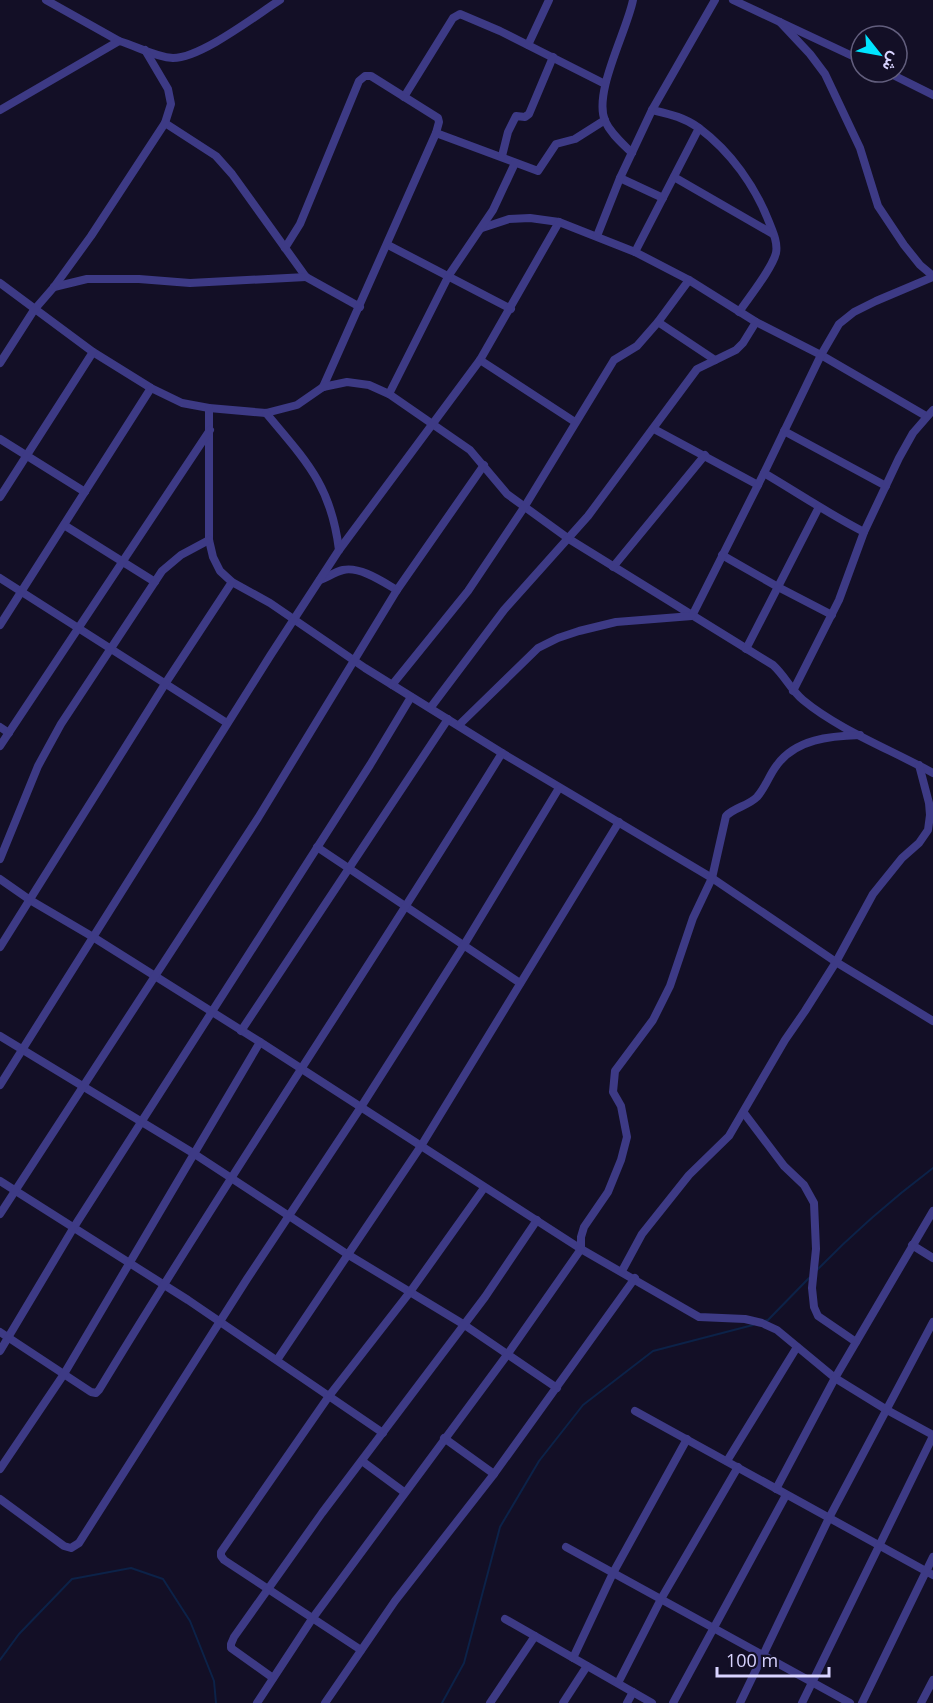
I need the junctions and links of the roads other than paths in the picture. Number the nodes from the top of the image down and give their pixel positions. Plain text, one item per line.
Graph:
1 (46, 0) edge
2 (280, 0) edge
3 (549, 0) edge
4 (633, 0) edge
5 (715, 0) edge
6 (733, 0) edge
7 (780, 22) junction
8 (119, 40) junction
9 (528, 45) junction
10 (145, 50) junction
11 (849, 54) edge
12 (553, 57) junction
13 (909, 83) edge
14 (605, 84) junction
15 (933, 94) edge
16 (404, 97) junction
17 (0, 110) edge
18 (652, 110) junction
19 (605, 120) junction
20 (165, 123) junction
21 (699, 128) junction
22 (436, 133) junction
23 (632, 153) junction
24 (502, 156) junction
25 (515, 163) junction
26 (674, 177) junction
27 (620, 178) junction
28 (663, 198) junction
29 (560, 222) junction
30 (482, 228) junction
31 (774, 234) junction
32 (597, 236) junction
33 (388, 244) junction
34 (285, 248) junction
35 (635, 252) junction
36 (450, 275) junction
37 (306, 277) junction
38 (933, 277) edge
39 (689, 280) junction
40 (0, 282) edge
41 (54, 286) junction
42 (360, 307) junction
43 (511, 309) junction
44 (34, 310) junction
45 (739, 312) junction
46 (658, 322) junction
47 (756, 322) junction
48 (93, 352) junction
49 (821, 355) junction
50 (480, 360) junction
51 (715, 360) junction
52 (0, 363) edge
53 (323, 387) junction
54 (151, 388) junction
55 (389, 394) junction
56 (209, 408) junction
57 (266, 413) junction
58 (929, 413) edge
59 (575, 422) junction
60 (434, 424) junction
61 (654, 429) junction
62 (210, 430) junction
63 (784, 431) junction
64 (0, 439) edge
65 (705, 455) junction
66 (27, 456) junction
67 (484, 465) junction
68 (764, 473) junction
69 (758, 485) junction
70 (886, 486) junction
71 (85, 492) junction
72 (0, 497) edge
73 (525, 506) junction
74 (819, 507) junction
75 (64, 525) junction
76 (864, 532) junction
77 (568, 539) junction
78 (209, 540) junction
79 (339, 550) junction
80 (722, 555) junction
81 (122, 562) junction
82 (613, 567) junction
83 (0, 578) edge
84 (320, 580) junction
85 (155, 582) junction
86 (232, 582) junction
87 (778, 587) junction
88 (397, 590) junction
89 (21, 592) junction
90 (832, 615) junction
91 (692, 616) junction
92 (294, 620) junction
93 (0, 625) edge
94 (77, 629) junction
95 (111, 649) junction
96 (746, 649) junction
97 (355, 662) junction
98 (165, 684) junction
99 (392, 685) junction
100 (793, 691) junction
101 (411, 696) junction
102 (431, 707) junction
103 (448, 718) junction
104 (227, 723) junction
105 (459, 725) junction
106 (0, 727) edge
107 (9, 733) junction
108 (860, 735) junction
109 (0, 746) edge
110 (502, 753) junction
111 (920, 765) junction
112 (933, 773) edge
113 (559, 788) junction
114 (619, 822) junction
115 (317, 847) junction
116 (0, 859) edge
117 (350, 869) junction
118 (712, 878) junction
119 (0, 879) edge
120 (30, 900) junction
121 (406, 907) junction
122 (93, 937) junction
123 (464, 945) junction
124 (0, 946) edge
125 (836, 962) junction
126 (155, 976) junction
127 (520, 983) junction
128 (212, 1012) junction
129 (933, 1021) edge
130 (241, 1031) junction
131 (0, 1036) edge
132 (260, 1042) junction
133 (23, 1050) junction
134 (302, 1070) junction
135 (0, 1085) edge
136 (84, 1087) junction
137 (361, 1107) junction
138 (744, 1113) junction
139 (142, 1122) junction
140 (421, 1146) junction
141 (193, 1153) junction
142 (231, 1178) junction
143 (0, 1181) edge
144 (484, 1188) junction
145 (15, 1190) junction
146 (933, 1211) edge
147 (0, 1214) edge
148 (290, 1217) junction
149 (537, 1220) junction
150 (74, 1227) junction
151 (912, 1245) junction
152 (581, 1249) junction
153 (347, 1254) junction
154 (933, 1258) edge
155 (130, 1263) junction
156 (622, 1271) junction
157 (635, 1278) junction
158 (163, 1284) junction
159 (410, 1292) junction
160 (220, 1322) junction
161 (933, 1322) edge
162 (463, 1324) junction
163 (0, 1332) edge
164 (8, 1337) junction
165 (856, 1341) junction
166 (797, 1347) junction
167 (0, 1351) edge
168 (507, 1355) junction
169 (277, 1360) junction
170 (63, 1374) junction
171 (835, 1378) junction
172 (557, 1388) junction
173 (329, 1396) junction
174 (887, 1410) junction
175 (635, 1411) dead end
176 (383, 1433) junction
177 (933, 1436) edge
178 (444, 1438) junction
179 (687, 1439) junction
180 (362, 1461) junction
181 (727, 1461) junction
182 (738, 1467) junction
183 (0, 1469) edge
184 (494, 1474) junction
185 (776, 1489) junction
186 (404, 1492) junction
187 (786, 1495) junction
188 (0, 1499) edge
189 (829, 1518) junction
190 (880, 1545) junction
191 (566, 1546) dead end
192 (933, 1557) edge
193 (613, 1573) junction
194 (930, 1573) edge
195 (269, 1590) junction
196 (661, 1599) junction
197 (312, 1618) junction
198 (505, 1619) dead end
199 (712, 1627) junction
200 (535, 1636) junction
201 (361, 1650) junction
202 (763, 1656) junction
203 (573, 1658) junction
204 (587, 1666) junction
205 (273, 1677) junction
206 (933, 1680) edge
207 (618, 1683) junction
208 (812, 1683) junction
209 (633, 1692) junction
210 (257, 1703) edge
211 (325, 1703) edge
212 (490, 1703) edge
213 (563, 1703) edge
214 (627, 1703) edge
215 (652, 1703) edge
216 (673, 1703) edge
217 (741, 1703) edge
218 (802, 1703) edge
219 (850, 1703) edge
220 (861, 1703) edge
221 (921, 1703) edge

1 - 8 street
2 - 10 street
3 - 9 street
4 - 14 street
5 - 18 street
6 - 7 street
7 - 11 street
7 - 38 street
8 - 10 street
8 - 17 street
9 - 12 street
9 - 16 street
10 - 20 street
12 - 14 street
12 - 24 street
13 - 15 street
14 - 19 street
16 - 22 street
16 - 34 street
18 - 21 street
18 - 23 street
19 - 23 street
19 - 25 street
20 - 34 street
20 - 41 street
21 - 26 street
21 - 31 street
22 - 24 street
22 - 33 street
23 - 27 street
24 - 25 street
25 - 30 street
26 - 28 street
26 - 31 street
27 - 28 street
27 - 32 street
28 - 35 street
29 - 30 street
29 - 32 street
29 - 43 street
30 - 36 street
31 - 45 street
32 - 35 street
33 - 36 street
33 - 42 street
34 - 37 street
35 - 39 street
36 - 43 street
36 - 55 street
37 - 41 street
37 - 42 street
38 - 49 street
39 - 45 street
39 - 46 street
40 - 44 street
41 - 44 street
42 - 53 street
43 - 50 street
44 - 48 street
44 - 52 street
45 - 47 street
46 - 51 street
46 - 59 street
47 - 49 street
47 - 51 street
48 - 54 street
48 - 66 street
49 - 58 street
49 - 63 street
50 - 59 street
50 - 60 street
51 - 61 street
53 - 55 street
53 - 57 street
54 - 56 street
54 - 71 street
55 - 60 street
56 - 57 street
56 - 62 street
57 - 79 street
58 - 70 street
59 - 73 street
60 - 67 street
60 - 79 street
61 - 65 street
61 - 77 street
62 - 78 street
62 - 81 street
63 - 68 street
63 - 70 street
64 - 66 street
65 - 69 street
65 - 82 street
66 - 71 street
66 - 72 street
67 - 73 street
67 - 88 street
68 - 69 street
68 - 74 street
69 - 80 street
70 - 76 street
71 - 75 street
73 - 77 street
73 - 99 street
74 - 76 street
74 - 87 street
75 - 81 street
75 - 89 street
76 - 90 street
77 - 82 street
77 - 102 street
78 - 85 street
78 - 86 street
79 - 84 street
80 - 87 street
80 - 91 street
81 - 85 street
81 - 94 street
82 - 91 street
83 - 89 street
84 - 88 street
84 - 92 street
85 - 95 street
86 - 92 street
86 - 98 street
87 - 90 street
87 - 96 street
88 - 97 street
89 - 93 street
89 - 94 street
90 - 100 street
91 - 96 street
91 - 105 street
92 - 97 street
92 - 104 street
94 - 95 street
94 - 107 street
95 - 98 street
95 - 116 street
96 - 100 street
97 - 99 street
97 - 126 street
98 - 104 street
98 - 120 street
99 - 101 street
100 - 108 street
101 - 102 street
101 - 115 street
102 - 103 street
103 - 105 street
103 - 117 street
104 - 122 street
105 - 110 street
106 - 107 street
107 - 109 street
108 - 111 street
108 - 118 street
110 - 113 street
110 - 121 street
111 - 112 street
111 - 125 street
113 - 114 street
113 - 123 street
114 - 118 street
114 - 127 street
115 - 117 street
115 - 128 street
117 - 121 street
117 - 130 street
118 - 125 street
118 - 152 street
119 - 120 street
120 - 122 street
120 - 124 street
121 - 123 street
121 - 134 street
122 - 126 street
122 - 133 street
123 - 127 street
123 - 137 street
125 - 129 street
125 - 138 street
126 - 128 street
126 - 136 street
127 - 140 street
128 - 130 street
128 - 139 street
130 - 132 street
131 - 133 street
132 - 134 street
132 - 141 street
133 - 135 street
133 - 136 street
134 - 137 street
134 - 142 street
136 - 139 street
136 - 145 street
137 - 140 street
137 - 148 street
138 - 156 street
138 - 165 street
139 - 141 street
139 - 150 street
140 - 144 street
140 - 153 street
141 - 142 street
141 - 155 street
142 - 148 street
142 - 158 street
143 - 145 street
144 - 149 street
144 - 159 street
145 - 147 street
145 - 150 street
146 - 151 street
148 - 153 street
148 - 160 street
149 - 152 street
149 - 162 street
150 - 155 street
150 - 164 street
151 - 154 street
151 - 165 street
152 - 156 street
152 - 168 street
153 - 159 street
153 - 169 street
155 - 158 street
155 - 170 street
156 - 157 street
157 - 166 street
157 - 172 street
158 - 160 street
158 - 170 street
159 - 162 street
159 - 173 street
160 - 169 street
160 - 188 street
161 - 174 street
162 - 168 street
162 - 176 street
163 - 164 street
164 - 167 street
164 - 170 street
165 - 171 street
166 - 171 street
166 - 181 street
168 - 172 street
168 - 178 street
169 - 173 street
170 - 183 street
171 - 174 street
171 - 185 street
172 - 184 street
173 - 176 street
173 - 195 street
174 - 177 street
174 - 189 street
175 - 179 street
176 - 180 street
177 - 190 street
178 - 184 street
178 - 186 street
179 - 181 street
179 - 193 street
180 - 186 street
180 - 195 street
181 - 182 street
182 - 185 street
182 - 196 street
184 - 201 street
185 - 187 street
186 - 197 street
187 - 189 street
187 - 199 street
189 - 190 street
189 - 202 street
190 - 194 street
190 - 208 street
191 - 193 street
192 - 194 street
193 - 196 street
193 - 203 street
194 - 220 street
195 - 197 street
195 - 205 street
196 - 199 street
196 - 207 street
197 - 201 street
197 - 205 street
198 - 200 street
199 - 202 street
199 - 216 street
200 - 203 street
200 - 212 street
201 - 211 street
202 - 208 street
202 - 217 street
203 - 204 street
204 - 207 street
204 - 213 street
205 - 210 street
206 - 221 street
207 - 209 street
208 - 218 street
208 - 219 street
209 - 214 street
209 - 215 street

